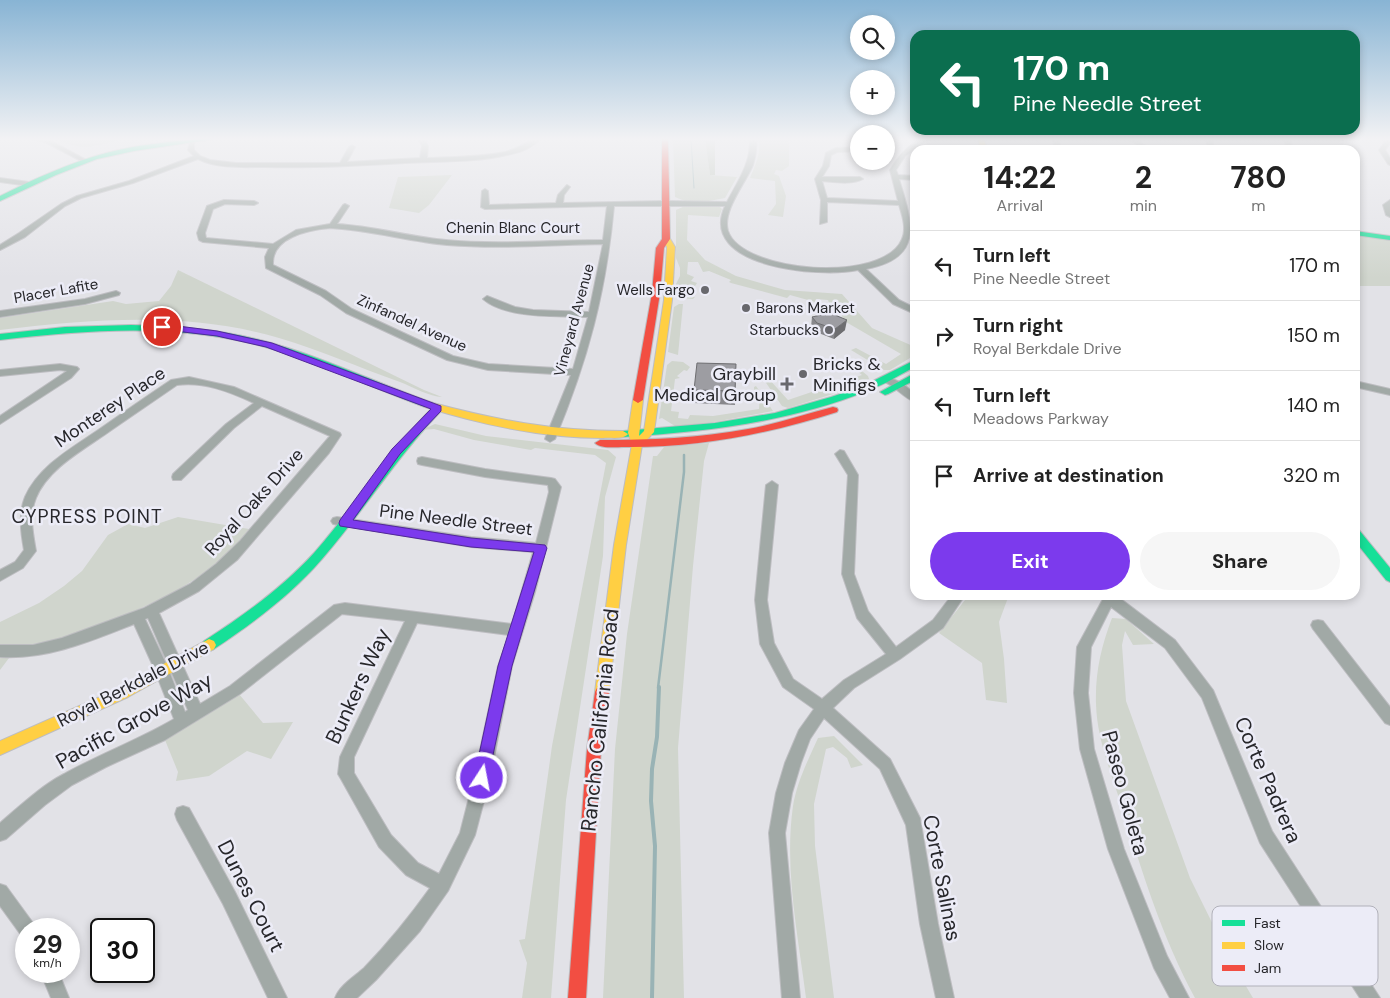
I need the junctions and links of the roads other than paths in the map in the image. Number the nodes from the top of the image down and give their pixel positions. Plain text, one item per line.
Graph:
1 (26, 186) edge
2 (119, 186) edge
3 (666, 186) edge
4 (740, 186) edge
5 (820, 186) edge
6 (897, 186) edge
7 (567, 187) dead end
8 (485, 191) dead end
9 (0, 199) edge
10 (824, 200) junction
11 (1390, 202) edge
12 (254, 203) dead end
13 (901, 203) junction
14 (667, 204) junction
15 (730, 204) junction
16 (610, 205) junction
17 (345, 206) dead end
18 (559, 206) junction
19 (1390, 214) edge
20 (823, 222) dead end
21 (332, 226) junction
22 (1360, 230) edge
23 (1360, 234) edge
24 (1390, 234) edge
25 (666, 238) junction
26 (1390, 238) edge
27 (607, 242) junction
28 (529, 243) junction
29 (274, 246) junction
30 (0, 248) edge
31 (525, 254) dead end
32 (658, 265) junction
33 (860, 268) junction
34 (116, 293) dead end
35 (487, 300) dead end
36 (668, 300) junction
37 (910, 308) edge
38 (0, 314) edge
39 (593, 315) junction
40 (0, 337) edge
41 (0, 343) edge
42 (910, 366) edge
43 (577, 372) junction
44 (0, 373) edge
45 (910, 379) edge
46 (888, 380) junction
47 (899, 385) junction
48 (1360, 385) edge
49 (1390, 392) edge
50 (910, 395) edge
51 (262, 402) junction
52 (430, 411) junction
53 (0, 421) edge
54 (649, 432) junction
55 (551, 435) junction
56 (335, 439) joint
57 (635, 439) junction
58 (840, 454) dead end
59 (422, 461) dead end
60 (177, 477) dead end
61 (772, 485) dead end
62 (341, 522) junction
63 (1360, 539) edge
64 (541, 548) junction
65 (0, 576) edge
66 (1390, 577) edge
67 (955, 600) edge
68 (1108, 600) edge
69 (1115, 600) edge
70 (151, 610) junction
71 (137, 616) junction
72 (413, 617) junction
73 (1318, 625) dead end
74 (515, 630) junction
75 (0, 651) edge
76 (896, 655) junction
77 (167, 666) junction
78 (823, 708) junction
79 (197, 714) junction
80 (1390, 718) edge
81 (182, 722) junction
82 (0, 738) edge
83 (0, 748) edge
84 (183, 814) dead end
85 (0, 833) edge
86 (442, 885) junction
87 (0, 892) edge
88 (1311, 906) edge
89 (19, 918) edge
90 (54, 983) edge
91 (1362, 986) edge
92 (60, 998) edge
93 (278, 998) edge
94 (344, 998) edge
95 (577, 998) edge
96 (791, 998) edge
97 (945, 998) edge
98 (1180, 998) edge
99 (1370, 998) edge

1 - 9 main road
2 - 30 street
3 - 14 main road, Rancho California Road
4 - 15 street
5 - 10 street
6 - 13 street
7 - 18 street
8 - 18 street
10 - 13 street
10 - 20 street
11 - 19 street
12 - 29 street
13 - 33 street
14 - 15 street
14 - 16 street
14 - 25 main road, Rancho California Road
15 - 33 street
16 - 18 street
16 - 27 street, Vineyard Avenue
17 - 21 street
21 - 28 street, Chenin Blanc Court
21 - 29 street, Chenin Blanc Court
22 - 24 main road
23 - 26 main road
25 - 32 main road, Rancho California Road
25 - 36 main road, Rancho California Road
27 - 28 street, Chenin Blanc Court
27 - 39 street, Vineyard Avenue
28 - 31 street
29 - 43 street, Zinfandel Avenue
32 - 36 main road
32 - 57 main road, Rancho California Road
33 - 37 street
34 - 38 street, Placer Lafite
35 - 39 street
36 - 54 main road, Rancho California Road
39 - 43 street, Vineyard Avenue
40 - 52 main road
41 - 52 main road
42 - 46 main road
43 - 55 street, Vineyard Avenue
44 - 53 street
45 - 47 main road
46 - 47 street
46 - 54 main road
47 - 50 street
47 - 57 main road
48 - 49 street
51 - 56 street, Monterey Place
51 - 60 street
51 - 65 street, Monterey Place
52 - 55 main road
52 - 62 main road, Royal Berkdale Drive
54 - 57 main road
55 - 57 main road
56 - 70 street, Royal Oaks Drive
57 - 95 main road, Rancho California Road
58 - 76 street
59 - 64 street
61 - 78 street, Corte Salinas
62 - 64 street, Pine Needle Street
62 - 77 main road, Royal Berkdale Drive
63 - 66 main road
64 - 74 street
67 - 76 street
68 - 98 street, Paseo Goleta
69 - 88 street, Corte Padrera
70 - 71 street, Royal Oaks Drive
70 - 77 street
71 - 75 street, Royal Oaks Drive
71 - 77 street
72 - 74 street, Pacific Grove Way
72 - 79 street, Pacific Grove Way
72 - 86 street, Bunkers Way
73 - 80 street
74 - 86 street
76 - 78 street
77 - 79 street
77 - 81 street
77 - 82 main road, Royal Berkdale Drive
77 - 83 main road, Royal Berkdale Drive
78 - 96 street
78 - 97 street, Corte Salinas
79 - 81 street, Pacific Grove Way
81 - 85 street, Pacific Grove Way
84 - 93 street, Dunes Court
86 - 94 street
87 - 89 street
90 - 92 street
91 - 99 street, Corte Padrera

